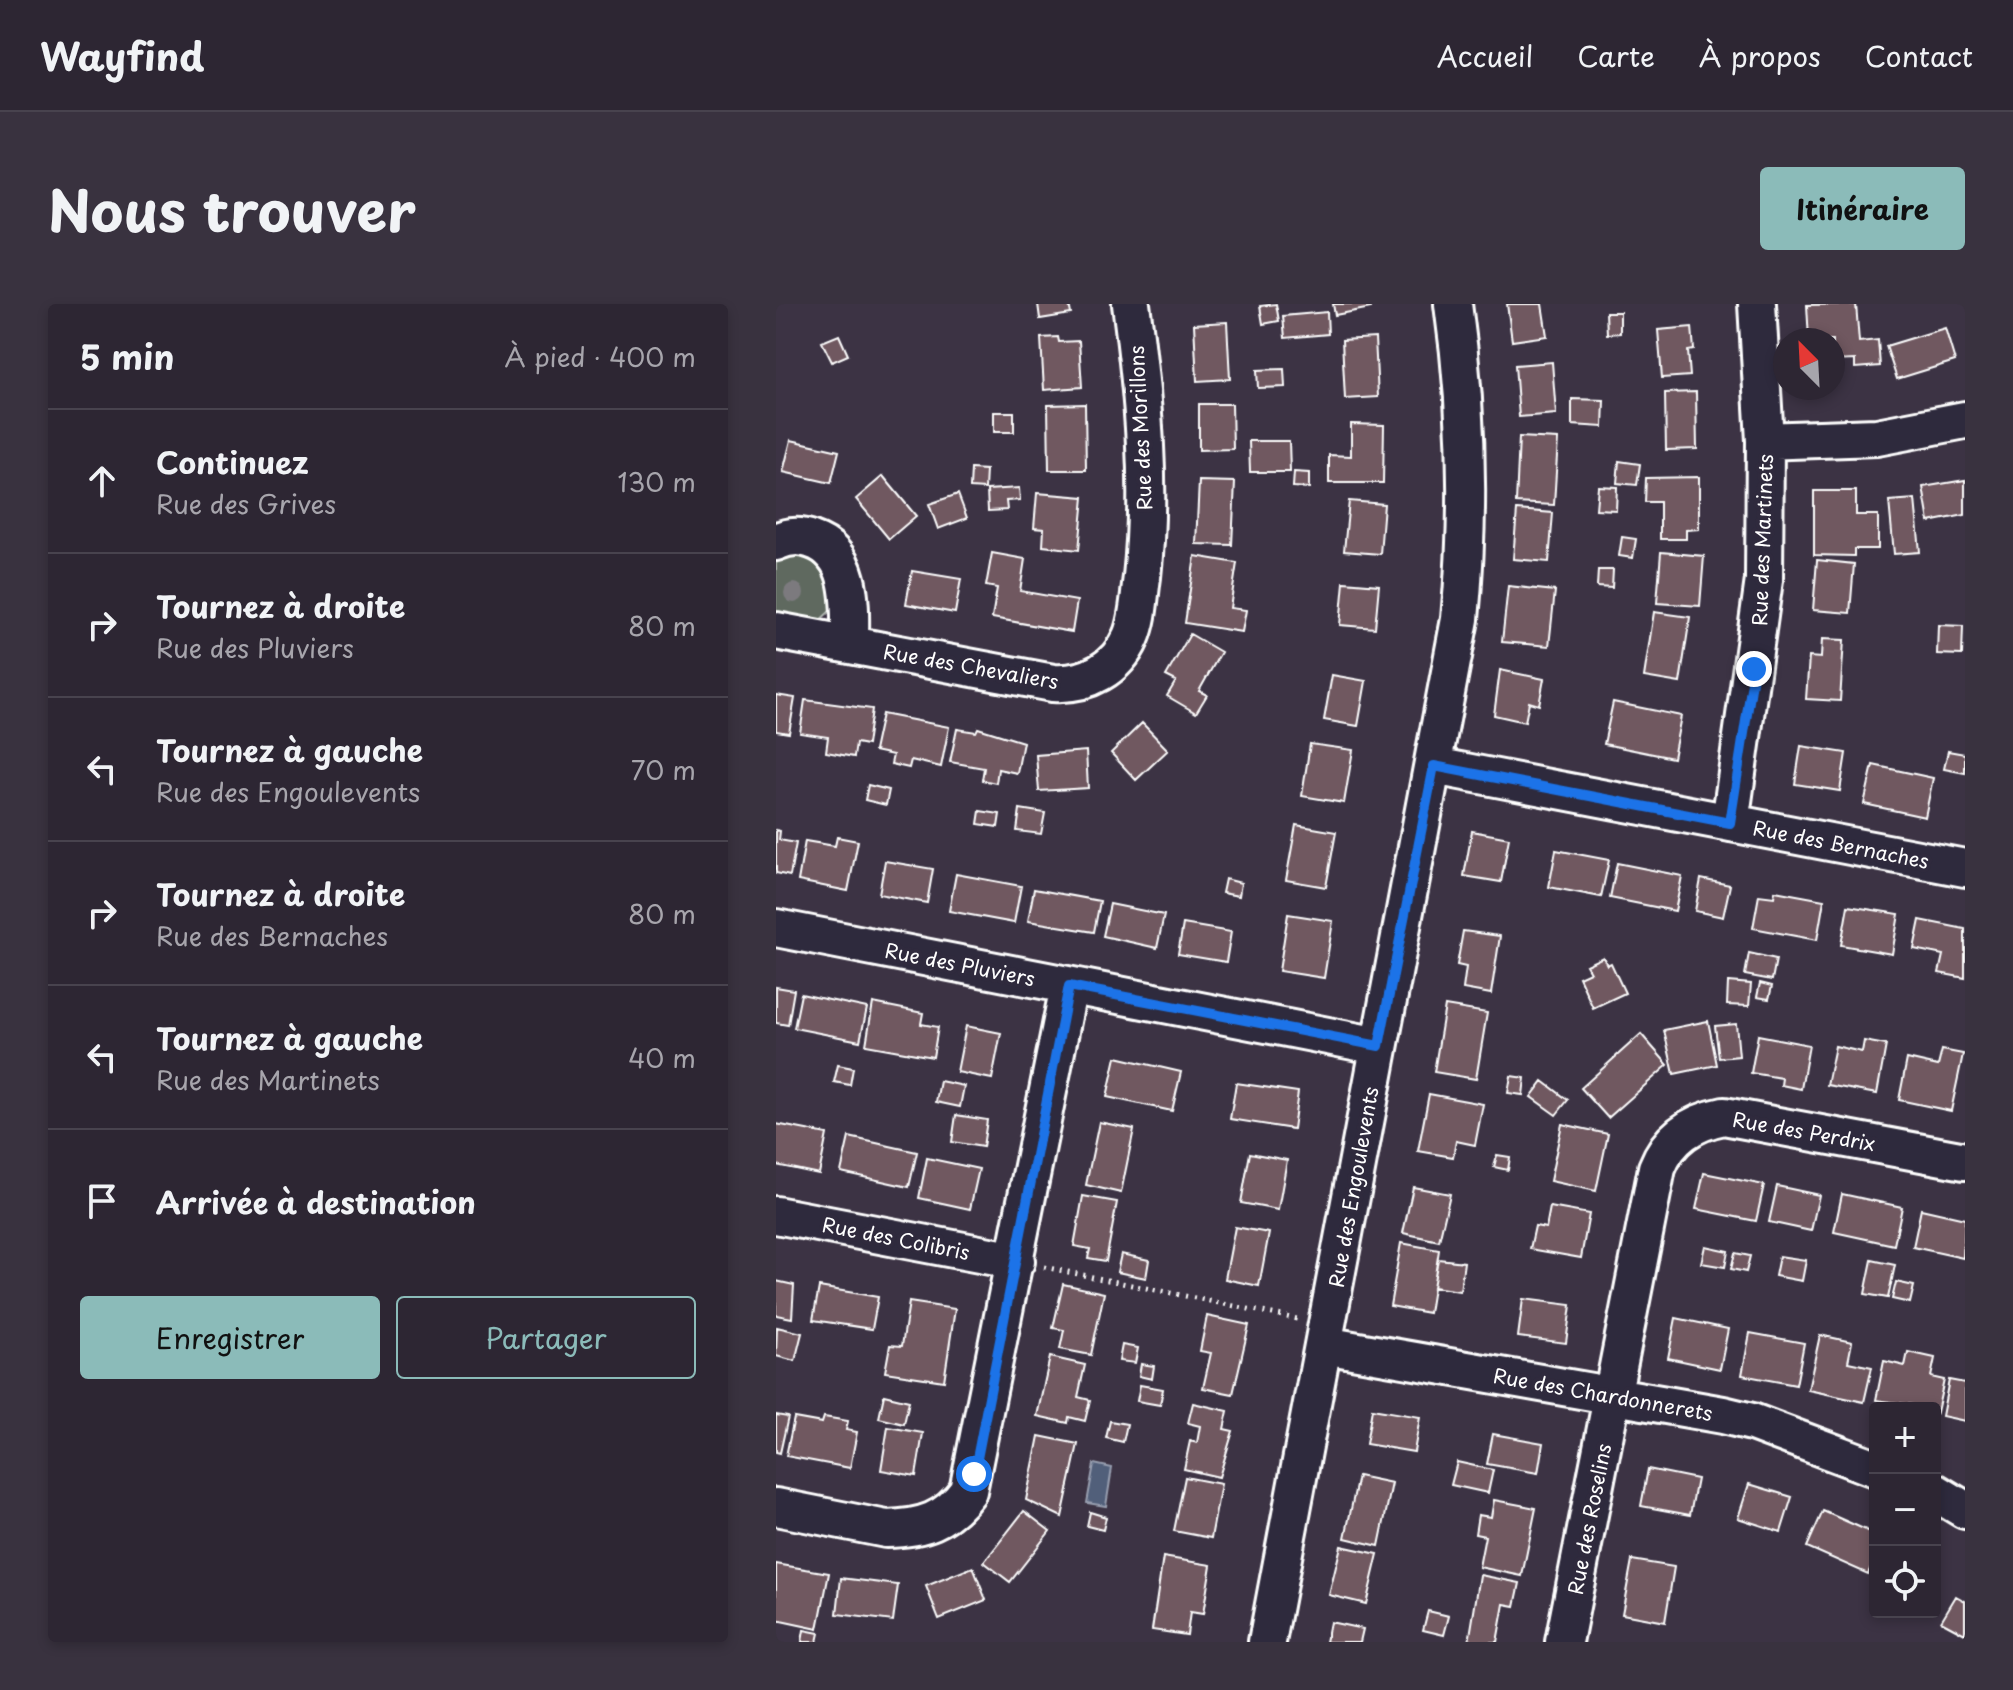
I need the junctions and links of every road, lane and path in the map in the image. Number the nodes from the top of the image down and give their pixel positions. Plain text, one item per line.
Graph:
1 (1131, 304) edge
2 (1453, 304) edge
3 (1757, 304) edge
4 (1965, 420) edge
5 (1765, 441) junction
6 (776, 542) edge
7 (776, 631) edge
8 (850, 645) junction
9 (1091, 678) joint
10 (1434, 766) junction
11 (1730, 823) junction
12 (1965, 868) edge
13 (776, 928) edge
14 (1069, 986) junction
15 (1379, 1046) junction
16 (1965, 1161) edge
17 (776, 1215) edge
18 (1016, 1261) junction
19 (1326, 1335) junction
20 (1613, 1395) junction
21 (1869, 1466) edge
22 (776, 1507) edge
23 (1267, 1642) edge
24 (1564, 1642) edge

1 - 9 street, Rue des Morillons
2 - 10 street, Rue des Engoulevents
3 - 5 street, Rue des Martinets
4 - 5 street
5 - 11 street, Rue des Martinets
6 - 8 street
7 - 8 street, Rue des Chevaliers
8 - 9 street, Rue des Chevaliers
10 - 11 street, Rue des Bernaches
10 - 15 street, Rue des Engoulevents
11 - 12 street, Rue des Bernaches
13 - 14 street, Rue des Pluviers
14 - 15 street, Rue des Pluviers
14 - 18 street
15 - 19 street, Rue des Engoulevents
16 - 20 street, Rue des Perdrix
17 - 18 street, Rue des Colibris
18 - 19 path
18 - 22 street
19 - 20 street, Rue des Chardonnerets
19 - 23 street, Rue des Engoulevents
20 - 21 street, Rue des Chardonnerets
20 - 24 street, Rue des Roselins

